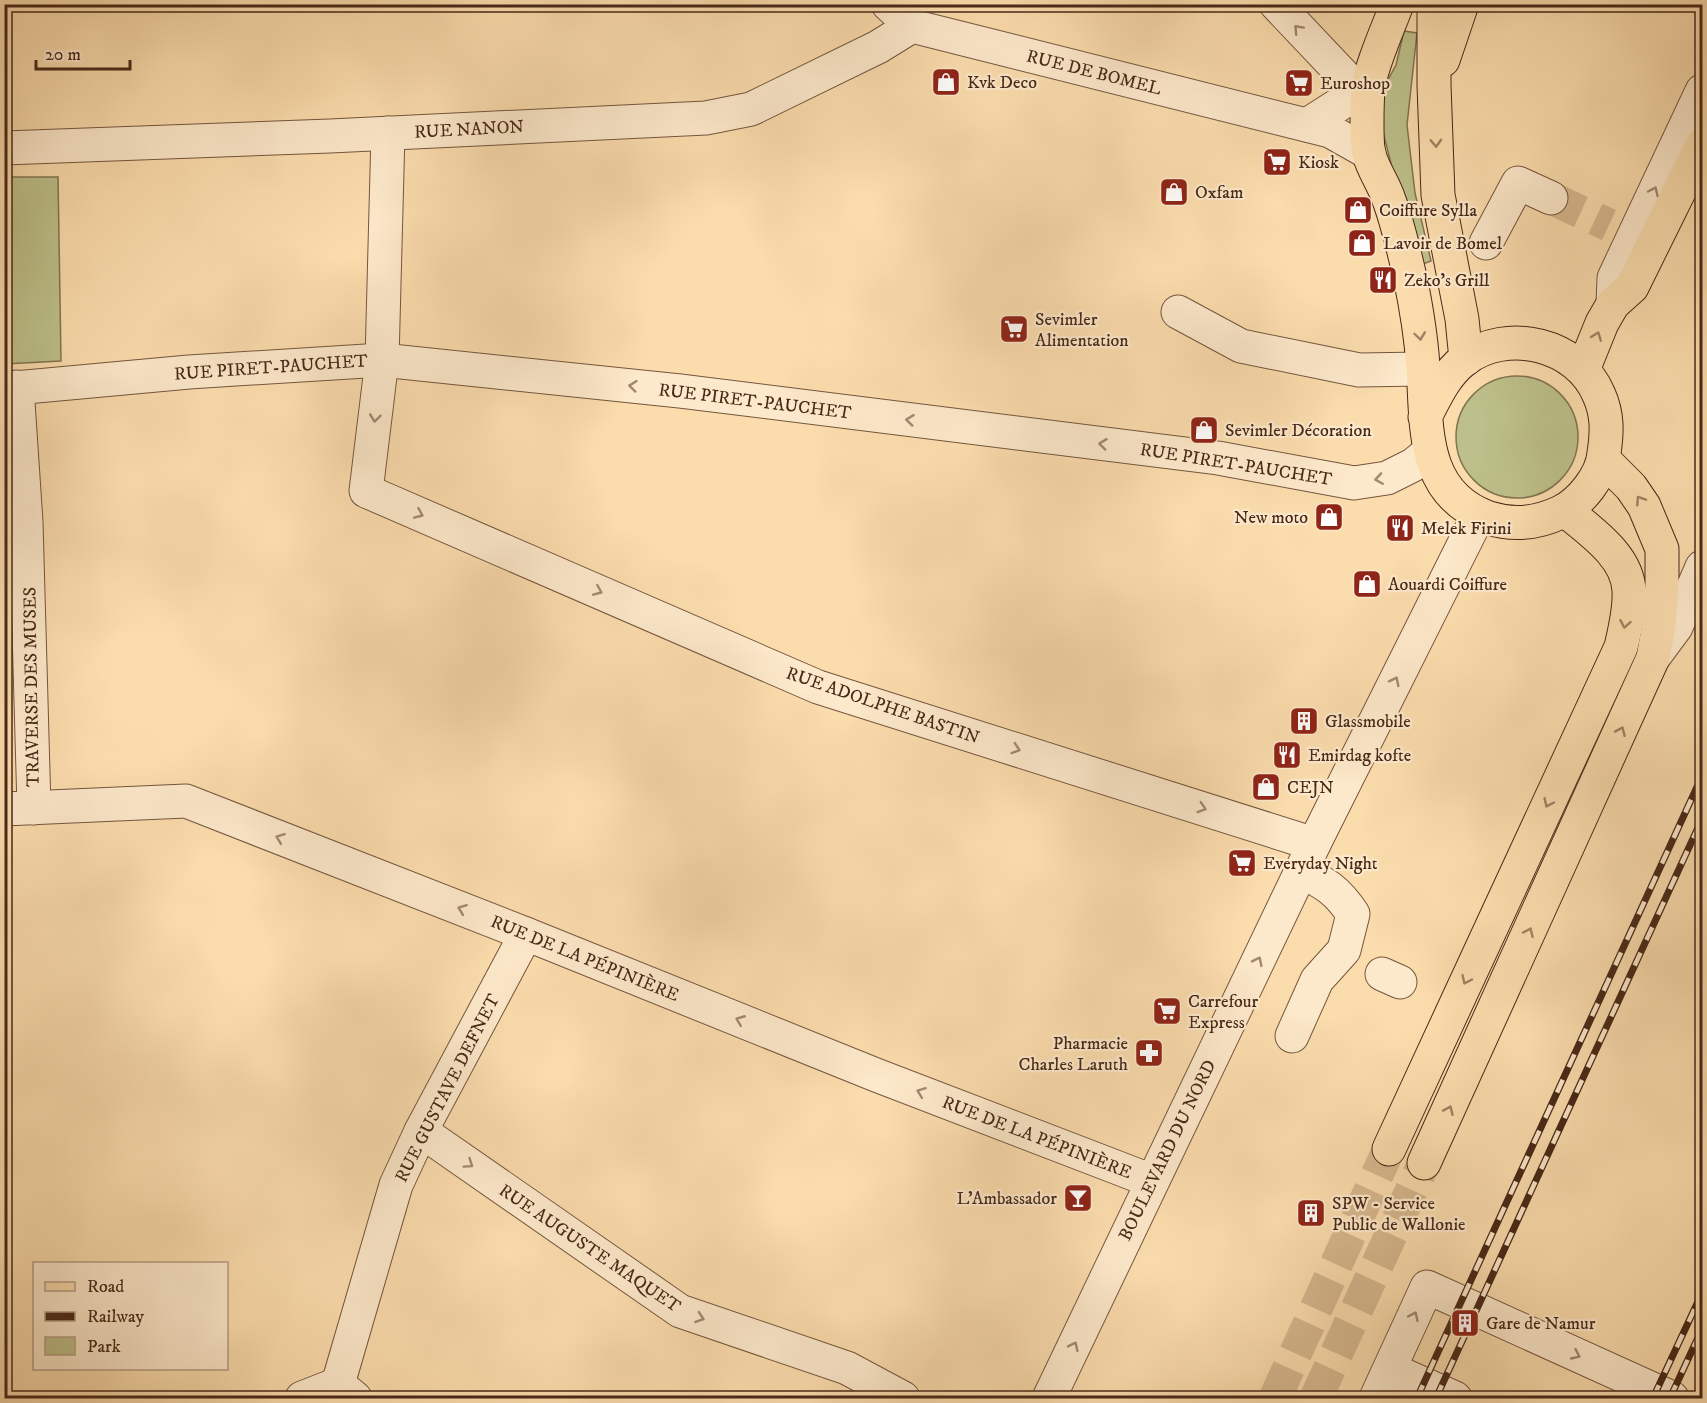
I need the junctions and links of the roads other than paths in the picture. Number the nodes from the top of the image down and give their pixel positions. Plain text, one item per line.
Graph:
1 (1276, 4) edge
2 (1385, 4) edge
3 (1397, 4) edge
4 (1434, 4) edge
5 (1461, 4) edge
6 (900, 15) edge
7 (1381, 46) junction
8 (1434, 85) junction
9 (1368, 87) junction
10 (1702, 92) edge
11 (1308, 125) junction
12 (388, 133) junction
13 (1702, 145) edge
14 (4, 148) edge
15 (1368, 153) junction
16 (1551, 198) tunnel mouth
17 (1486, 243) dead end
18 (1613, 304) junction
19 (1178, 312) dead end
20 (1466, 359) junction
21 (382, 360) junction
22 (1423, 369) junction
23 (1583, 370) junction
24 (69, 384) joint
25 (11, 388) edge
26 (1425, 417) junction
27 (1429, 452) junction
28 (1604, 460) junction
29 (1565, 510) junction
30 (1479, 514) junction
31 (1702, 567) edge
32 (1653, 658) junction
33 (19, 808) edge
34 (1307, 857) junction
35 (526, 934) junction
36 (1292, 1036) dead end
37 (421, 1131) junction
38 (1389, 1149) tunnel mouth
39 (1424, 1163) tunnel mouth
40 (1152, 1181) junction
41 (1390, 1369) junction
42 (347, 1391) edge
43 (302, 1398) edge
44 (903, 1398) edge
45 (1049, 1398) edge
46 (1376, 1398) edge
47 (1455, 1398) edge
48 (1672, 1398) edge

9 -> 1 street
2 - 7 main road
3 - 7 main road
4 - 8 main road
5 - 8 main road
6 - 11 street, RUE DE BOMEL
6 - 12 street, RUE NANON
7 - 9 main road
8 -> 20 main road
9 - 11 street
9 - 15 main road
18 -> 10 street
11 - 15 street, RUE DE BOMEL
12 - 14 street, RUE NANON
12 - 21 street
13 - 18 main road
15 -> 22 main road
16 - 17 street
23 -> 18 main road
19 - 22 street
20 - 23 main road
20 - 26 main road
21 - 24 street, RUE PIRET-PAUCHET
27 -> 21 street, RUE PIRET-PAUCHET
21 -> 34 street, RUE ADOLPHE BASTIN
22 - 26 main road
23 - 28 main road
24 - 25 street, TRAVERSE DES MUSES
25 - 33 street, TRAVERSE DES MUSES
26 - 27 main road
27 - 30 main road
28 - 29 main road
32 -> 28 main road
29 - 30 main road
29 -> 38 main road
34 -> 30 street, BOULEVARD DU NORD
31 - 32 street
39 -> 32 main road
35 -> 33 street, RUE DE LA PÉPINIÈRE
34 - 36 street, RUE ADOLPHE BASTIN
40 -> 34 street, BOULEVARD DU NORD
35 - 37 street, RUE GUSTAVE DEFNET
40 -> 35 street, RUE DE LA PÉPINIÈRE
37 - 42 street, RUE GUSTAVE DEFNET
37 -> 44 street, RUE AUGUSTE MAQUET
45 -> 40 street, BOULEVARD DU NORD
41 - 46 street
41 - 47 street
41 -> 48 street
42 - 43 street

